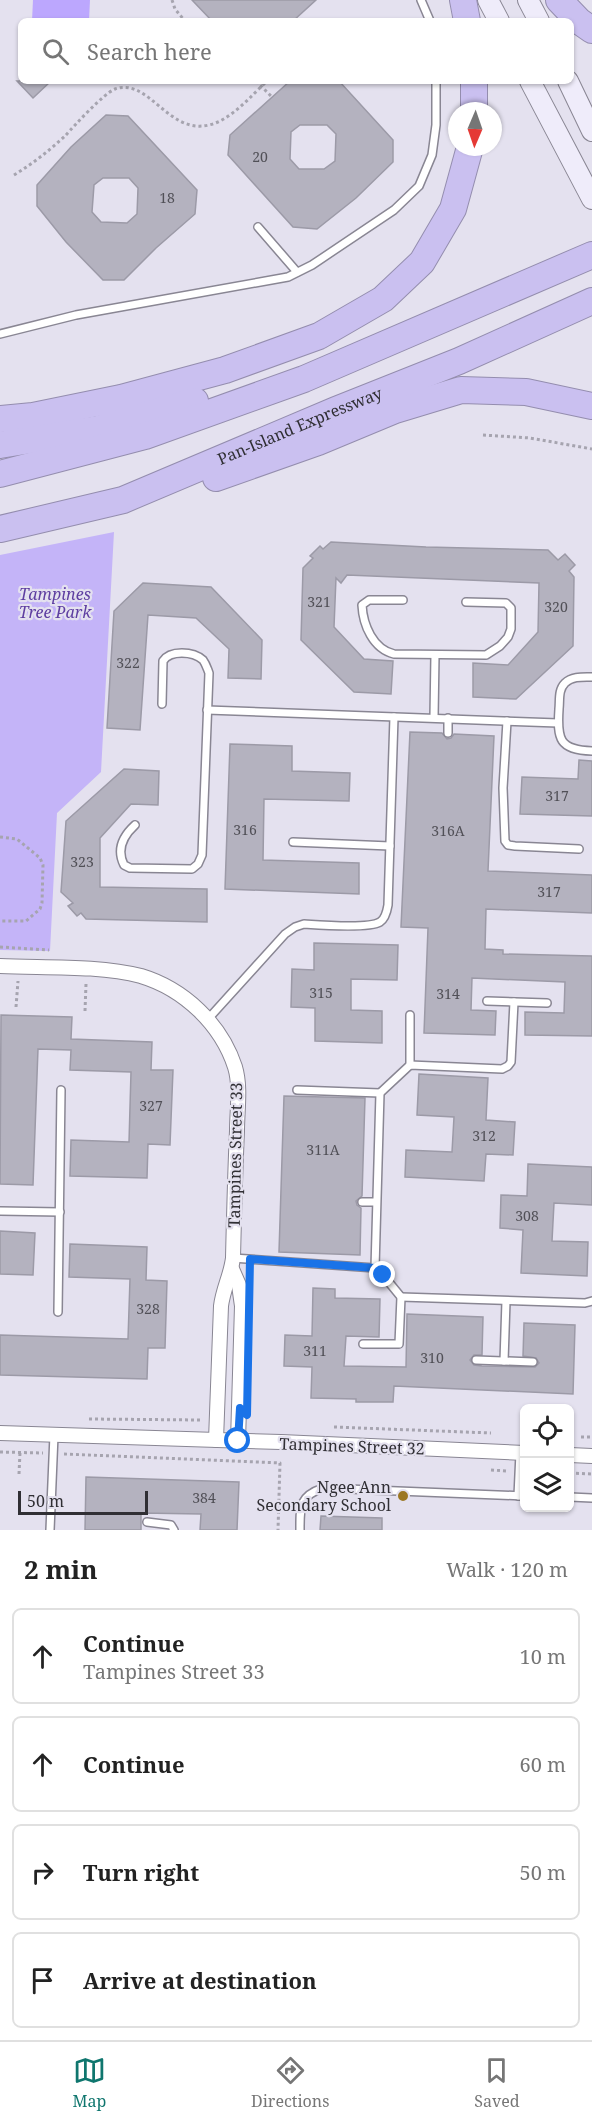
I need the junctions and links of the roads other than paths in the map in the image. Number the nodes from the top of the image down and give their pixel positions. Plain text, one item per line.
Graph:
1 (421, 0) edge
2 (463, 0) edge
3 (488, 0) edge
4 (528, 0) edge
5 (559, 0) edge
6 (429, 18) edge
7 (466, 18) edge
8 (497, 18) edge
9 (537, 18) edge
10 (592, 30) edge
11 (436, 84) edge
12 (474, 84) edge
13 (532, 84) edge
14 (569, 84) edge
15 (474, 102) edge
16 (592, 131) edge
17 (468, 156) edge
18 (592, 199) edge
19 (258, 227) dead end
20 (592, 255) edge
21 (297, 272) junction
22 (592, 301) edge
23 (438, 321) junction
24 (0, 334) edge
25 (592, 406) edge
26 (0, 419) edge
27 (5, 443) edge
28 (0, 474) edge
29 (123, 500) junction
30 (0, 529) edge
31 (403, 600) dead end
32 (466, 602) dead end
33 (435, 655) junction
34 (592, 677) edge
35 (162, 704) dead end
36 (207, 710) junction
37 (394, 717) junction
38 (434, 717) junction
39 (448, 718) junction
40 (507, 721) junction
41 (558, 723) junction
42 (448, 734) dead end
43 (592, 751) edge
44 (135, 825) dead end
45 (293, 842) dead end
46 (390, 846) junction
47 (579, 849) dead end
48 (0, 966) edge
49 (488, 1001) dead end
50 (514, 1002) junction
51 (547, 1003) dead end
52 (410, 1015) dead end
53 (208, 1019) junction
54 (410, 1065) junction
55 (62, 1090) dead end
56 (297, 1090) dead end
57 (380, 1093) junction
58 (362, 1202) dead end
59 (376, 1202) junction
60 (0, 1211) edge
61 (60, 1212) junction
62 (232, 1264) junction
63 (375, 1268) junction
64 (400, 1297) junction
65 (506, 1301) junction
66 (592, 1301) edge
67 (58, 1312) dead end
68 (363, 1344) dead end
69 (476, 1360) dead end
70 (504, 1360) junction
71 (533, 1362) dead end
72 (0, 1433) edge
73 (54, 1435) junction
74 (216, 1440) junction
75 (238, 1441) junction
76 (520, 1453) edge
77 (574, 1455) edge
78 (592, 1456) edge
79 (520, 1496) edge
80 (574, 1497) edge
81 (592, 1498) edge
82 (147, 1522) dead end
83 (50, 1530) edge
84 (174, 1530) edge
85 (300, 1530) edge

1 - 6 lane
2 - 7 highway
3 - 8 main road
4 - 9 main road
5 - 10 highway
11 - 21 lane
12 - 15 highway
13 - 18 main road
14 - 16 main road
17 - 26 highway
19 - 21 lane
20 - 23 highway
21 - 24 lane
22 - 29 highway, Pan-Island Expressway
23 - 27 highway
23 - 28 highway
25 - 29 highway
29 - 30 highway, Pan-Island Expressway
31 - 33 lane
32 - 33 lane
33 - 38 lane
34 - 41 lane
35 - 36 lane
36 - 37 lane
36 - 44 lane
37 - 38 lane
37 - 46 lane
38 - 39 lane
39 - 40 lane
39 - 42 lane
40 - 41 lane
40 - 47 lane
41 - 43 lane
45 - 46 lane
46 - 53 lane
48 - 53 street, Tampines Street 33
49 - 50 lane
50 - 51 lane
50 - 54 lane
52 - 54 lane
53 - 62 street, Tampines Street 33
54 - 57 lane
55 - 61 lane
56 - 57 lane
57 - 59 lane
58 - 59 lane
59 - 63 lane
60 - 61 lane
61 - 67 lane
62 - 63 lane
62 - 74 street, Tampines Street 33
62 - 75 street, Tampines Street 33
63 - 64 lane
64 - 65 lane
64 - 68 lane
65 - 66 lane
65 - 70 lane
69 - 70 lane
70 - 71 lane
72 - 73 street, Tampines Street 32
73 - 74 street, Tampines Street 32
73 - 83 lane
74 - 75 street, Tampines Street 32
75 - 76 street, Tampines Street 32
77 - 78 street
79 - 85 lane
80 - 81 lane
82 - 84 lane

